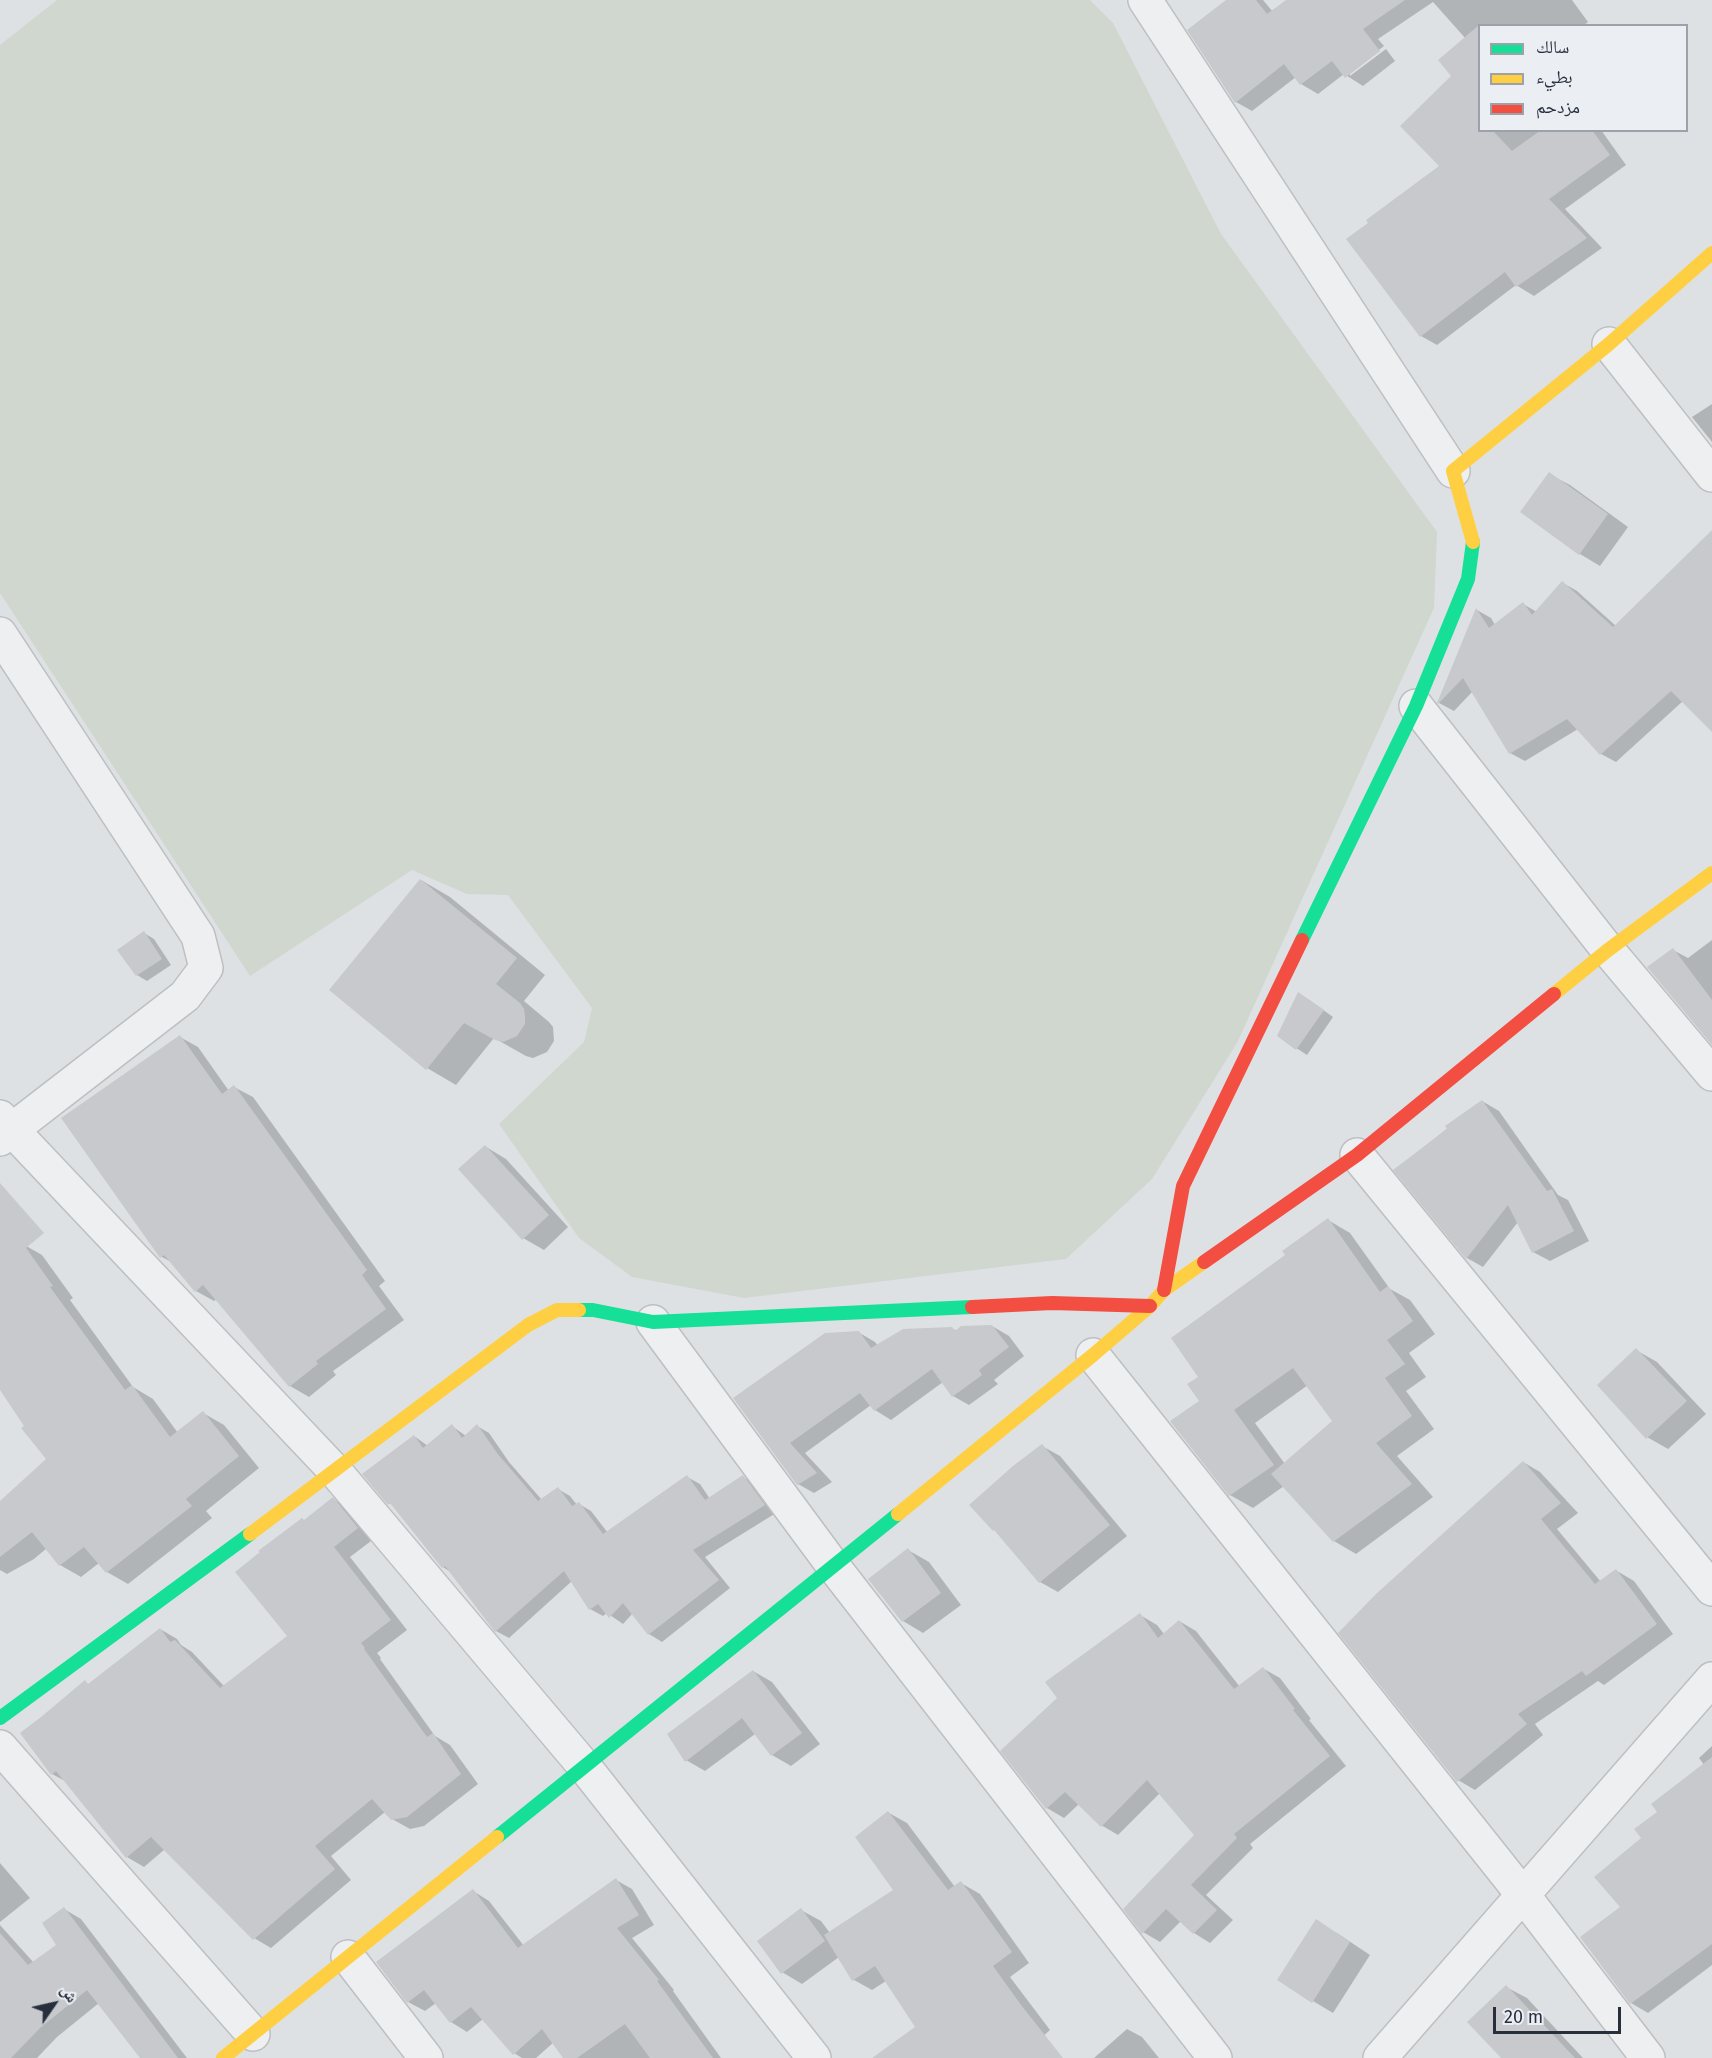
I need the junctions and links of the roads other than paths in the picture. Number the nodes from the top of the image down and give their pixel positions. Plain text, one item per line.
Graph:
1 (1145, 0) edge
2 (1712, 253) edge
3 (1609, 344) junction
4 (1454, 471) junction
5 (1712, 475) edge
6 (0, 634) edge
7 (1416, 706) junction
8 (1712, 873) edge
9 (1608, 950) junction
10 (1712, 1074) edge
11 (4, 1128) edge
12 (1357, 1155) junction
13 (1164, 1290) junction
14 (1150, 1306) junction
15 (653, 1322) junction
16 (1093, 1355) junction
17 (336, 1471) junction
18 (834, 1568) junction
19 (1712, 1589) edge
20 (1712, 1679) edge
21 (0, 1718) edge
22 (0, 1746) edge
23 (584, 1766) junction
24 (1523, 1895) junction
25 (348, 1958) junction
26 (253, 2034) junction
27 (223, 2058) edge
28 (426, 2058) edge
29 (814, 2058) edge
30 (1215, 2058) edge
31 (1380, 2058) edge
32 (1648, 2058) edge

1 - 4 street
2 - 3 street
3 - 4 street
3 - 5 street
4 - 7 street
6 - 11 street
7 - 9 street
7 - 13 street
8 - 9 street
9 - 10 street
9 - 12 street
11 - 17 street
12 - 13 street
12 - 19 street
13 - 14 street
14 - 15 street
14 - 16 street
15 - 17 street
15 - 18 street
16 - 18 street
16 - 24 street
17 - 21 street
17 - 23 street
18 - 23 street
18 - 30 street
20 - 24 street
22 - 26 street
23 - 25 street
23 - 29 street
24 - 31 street
24 - 32 street
25 - 26 street
25 - 28 street
26 - 27 street

